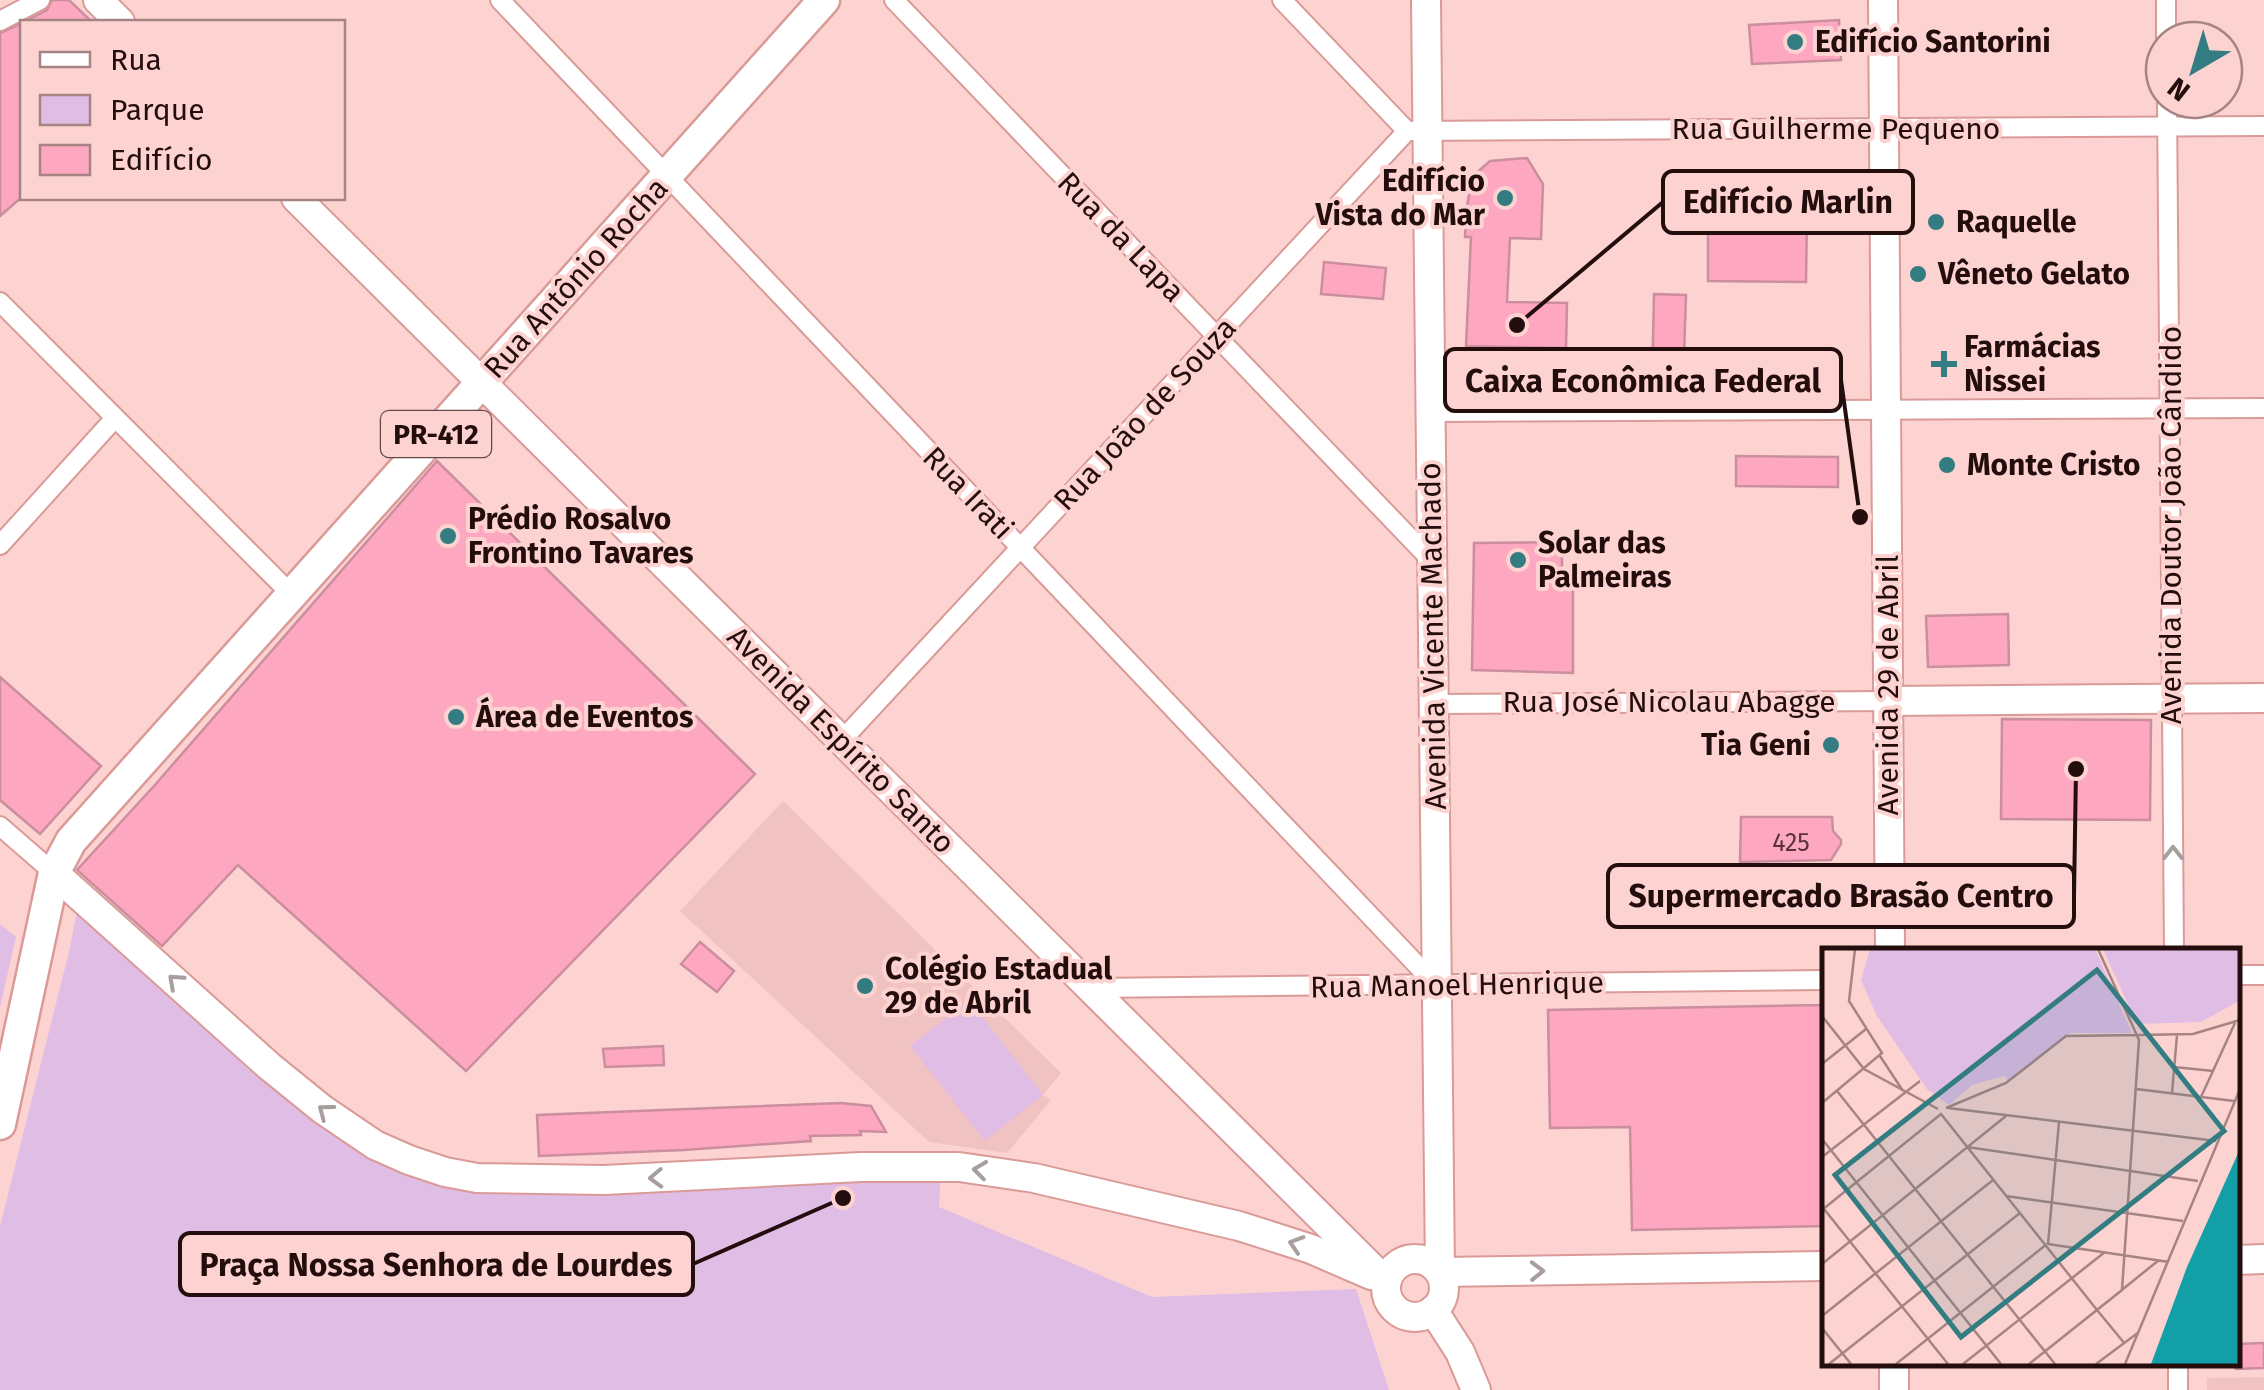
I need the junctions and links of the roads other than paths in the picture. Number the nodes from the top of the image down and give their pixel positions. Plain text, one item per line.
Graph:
1 (40, 0) edge
2 (98, 0) edge
3 (500, 0) edge
4 (824, 0) edge
5 (894, 0) edge
6 (1282, 0) edge
7 (1426, 0) edge
8 (1883, 0) edge
9 (118, 20) edge
10 (0, 21) edge
11 (2167, 120) edge
12 (2264, 126) edge
13 (2167, 127) junction
14 (1884, 128) junction
15 (1417, 131) junction
16 (667, 176) junction
17 (298, 200) edge
18 (0, 302) edge
19 (1217, 336) junction
20 (482, 382) junction
21 (2170, 408) junction
22 (2264, 408) edge
23 (1886, 410) junction
24 (1430, 412) junction
25 (115, 418) junction
26 (0, 544) edge
27 (1020, 548) junction
28 (1432, 561) junction
29 (292, 595) junction
30 (2172, 698) junction
31 (2264, 698) edge
32 (1888, 700) junction
33 (1433, 704) junction
34 (842, 740) junction
35 (0, 826) edge
36 (54, 873) junction
37 (1890, 948) edge
38 (2174, 948) edge
39 (1822, 980) edge
40 (1436, 985) junction
41 (1091, 988) junction
42 (0, 1124) edge
43 (2264, 1259) edge
44 (2239, 1260) edge
45 (1822, 1266) edge
46 (1440, 1272) junction
47 (1386, 1282) junction
48 (1434, 1310) junction
49 (1476, 1390) edge

1 - 10 street
2 - 9 main road
3 - 16 street, Rua Irati
4 - 16 main road, Rua Antônio Rocha / PR-412
5 - 19 street, Rua da Lapa
6 - 15 street
7 - 15 main road, Avenida Vicente Machado
8 - 14 main road, Avenida 29 de Abril
11 - 13 street, Avenida Doutor João Cândido
12 - 13 street, Rua Guilherme Pequeno
13 - 14 street, Rua Guilherme Pequeno
13 - 21 street, Avenida Doutor João Cândido
14 - 15 street, Rua Guilherme Pequeno
14 - 23 main road, Avenida 29 de Abril
15 - 19 street, Rua João de Souza
15 - 24 main road, Avenida Vicente Machado
16 - 20 main road, Rua Antônio Rocha / PR-412
16 - 27 street, Rua Irati
17 - 20 main road, Avenida Espírito Santo
18 - 25 street
19 - 27 street, Rua João de Souza
19 - 28 street, Rua da Lapa
20 - 29 main road, Rua Antônio Rocha / PR-412
20 - 34 main road, Avenida Espírito Santo
21 - 22 street
21 - 23 street
21 - 30 street, Avenida Doutor João Cândido
23 - 24 street
23 - 32 main road, Avenida 29 de Abril
24 - 28 main road, Avenida Vicente Machado
25 - 26 street
25 - 29 street
27 - 34 street, Rua João de Souza
27 - 40 street, Rua Irati
28 - 33 main road, Avenida Vicente Machado
29 - 36 main road, Rua Antônio Rocha / PR-412
30 - 31 main road, Rua José Nicolau Abagge
30 - 32 main road, Rua José Nicolau Abagge
38 -> 30 street, Avenida Doutor João Cândido
32 - 33 street, Rua José Nicolau Abagge
32 - 37 main road, Avenida 29 de Abril
33 - 40 main road, Avenida Vicente Machado
34 - 41 main road, Avenida Espírito Santo
35 - 36 street
36 - 42 main road, PR-412
47 -> 36 main road
39 - 40 street, Rua Manoel Henrique
40 - 41 street, Rua Manoel Henrique
40 - 46 main road, Avenida Vicente Machado
41 - 47 main road, Avenida Espírito Santo
43 - 44 main road
46 -> 45 main road
46 - 47 main road
46 - 48 main road
47 - 48 main road
48 - 49 main road

